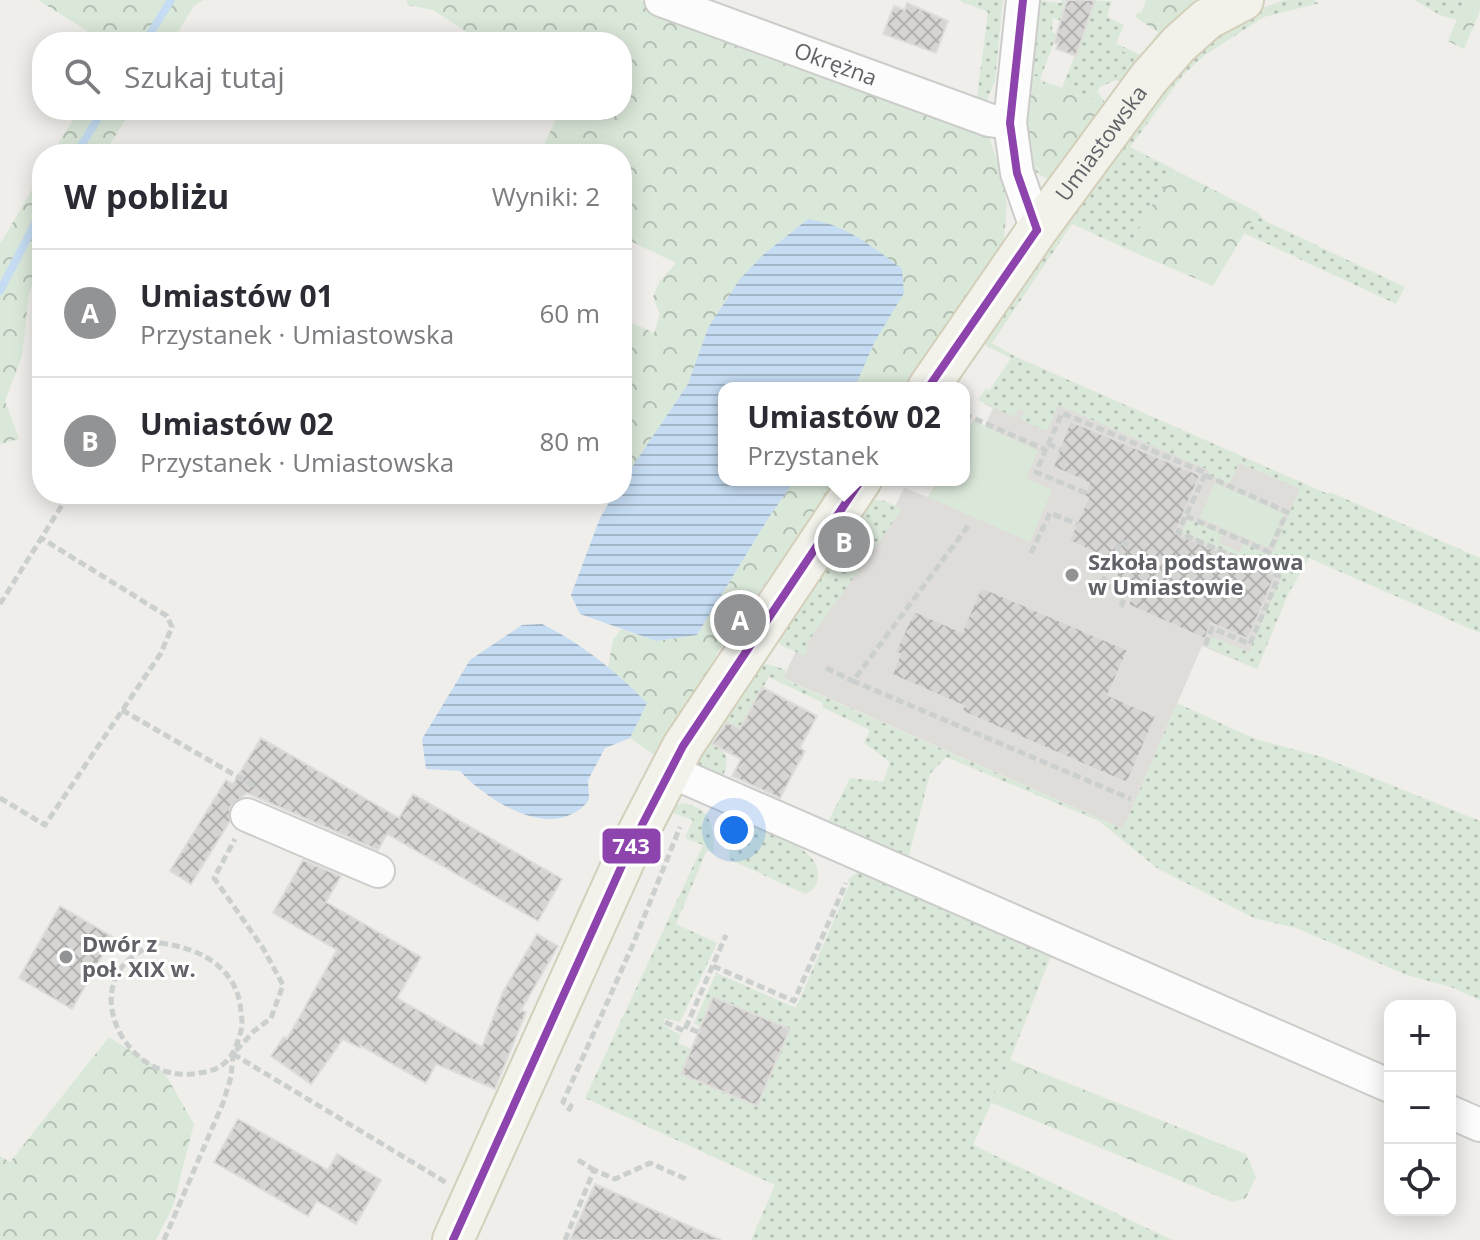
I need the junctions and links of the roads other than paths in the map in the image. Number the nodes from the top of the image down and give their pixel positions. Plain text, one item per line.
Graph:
1 (661, 0) edge
2 (1023, 0) edge
3 (1243, 0) edge
4 (1010, 123) junction
5 (1037, 230) junction
6 (932, 382) edge
7 (857, 486) edge
8 (670, 771) junction
9 (247, 815) road end
10 (378, 871) dead end
11 (1384, 1083) edge
12 (1456, 1115) edge
13 (1480, 1125) edge
14 (453, 1240) edge

1 - 4 street, Okrężna
2 - 4 street
3 - 5 main road, Umiastowska
4 - 5 street
5 - 6 main road, Umiastowska
7 - 8 main road
8 - 11 street
8 - 14 main road
9 - 10 street
12 - 13 street

